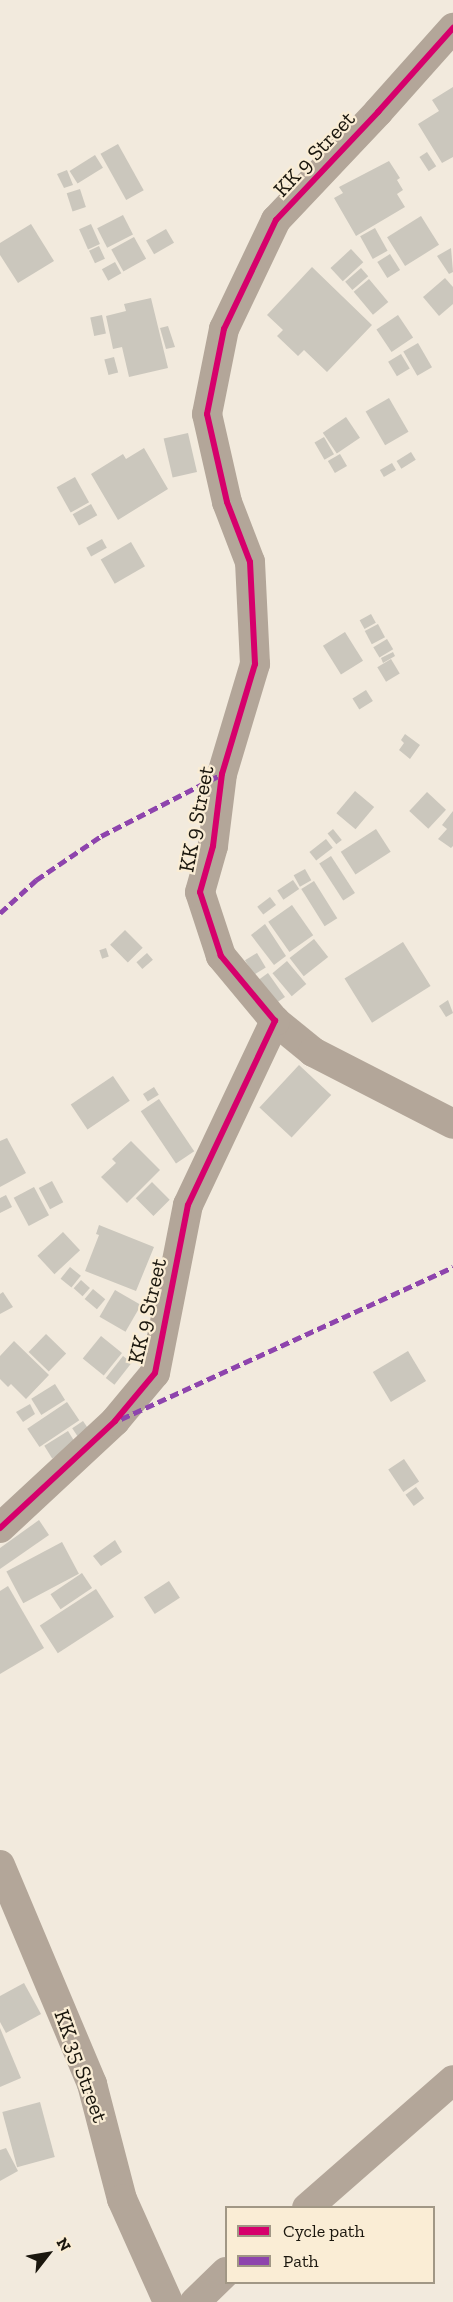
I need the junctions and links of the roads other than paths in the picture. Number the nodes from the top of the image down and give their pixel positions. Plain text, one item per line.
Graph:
1 (453, 28) edge
2 (275, 1021) junction
3 (453, 1124) edge
4 (0, 1528) edge
5 (0, 1865) edge
6 (453, 2080) edge
7 (309, 2206) edge
8 (225, 2273) edge
9 (168, 2302) edge
10 (195, 2302) edge

1 - 2 street, KK 9 Street
2 - 3 street
2 - 4 street, KK 9 Street
5 - 9 street, KK 35 Street
6 - 7 street
8 - 10 street

